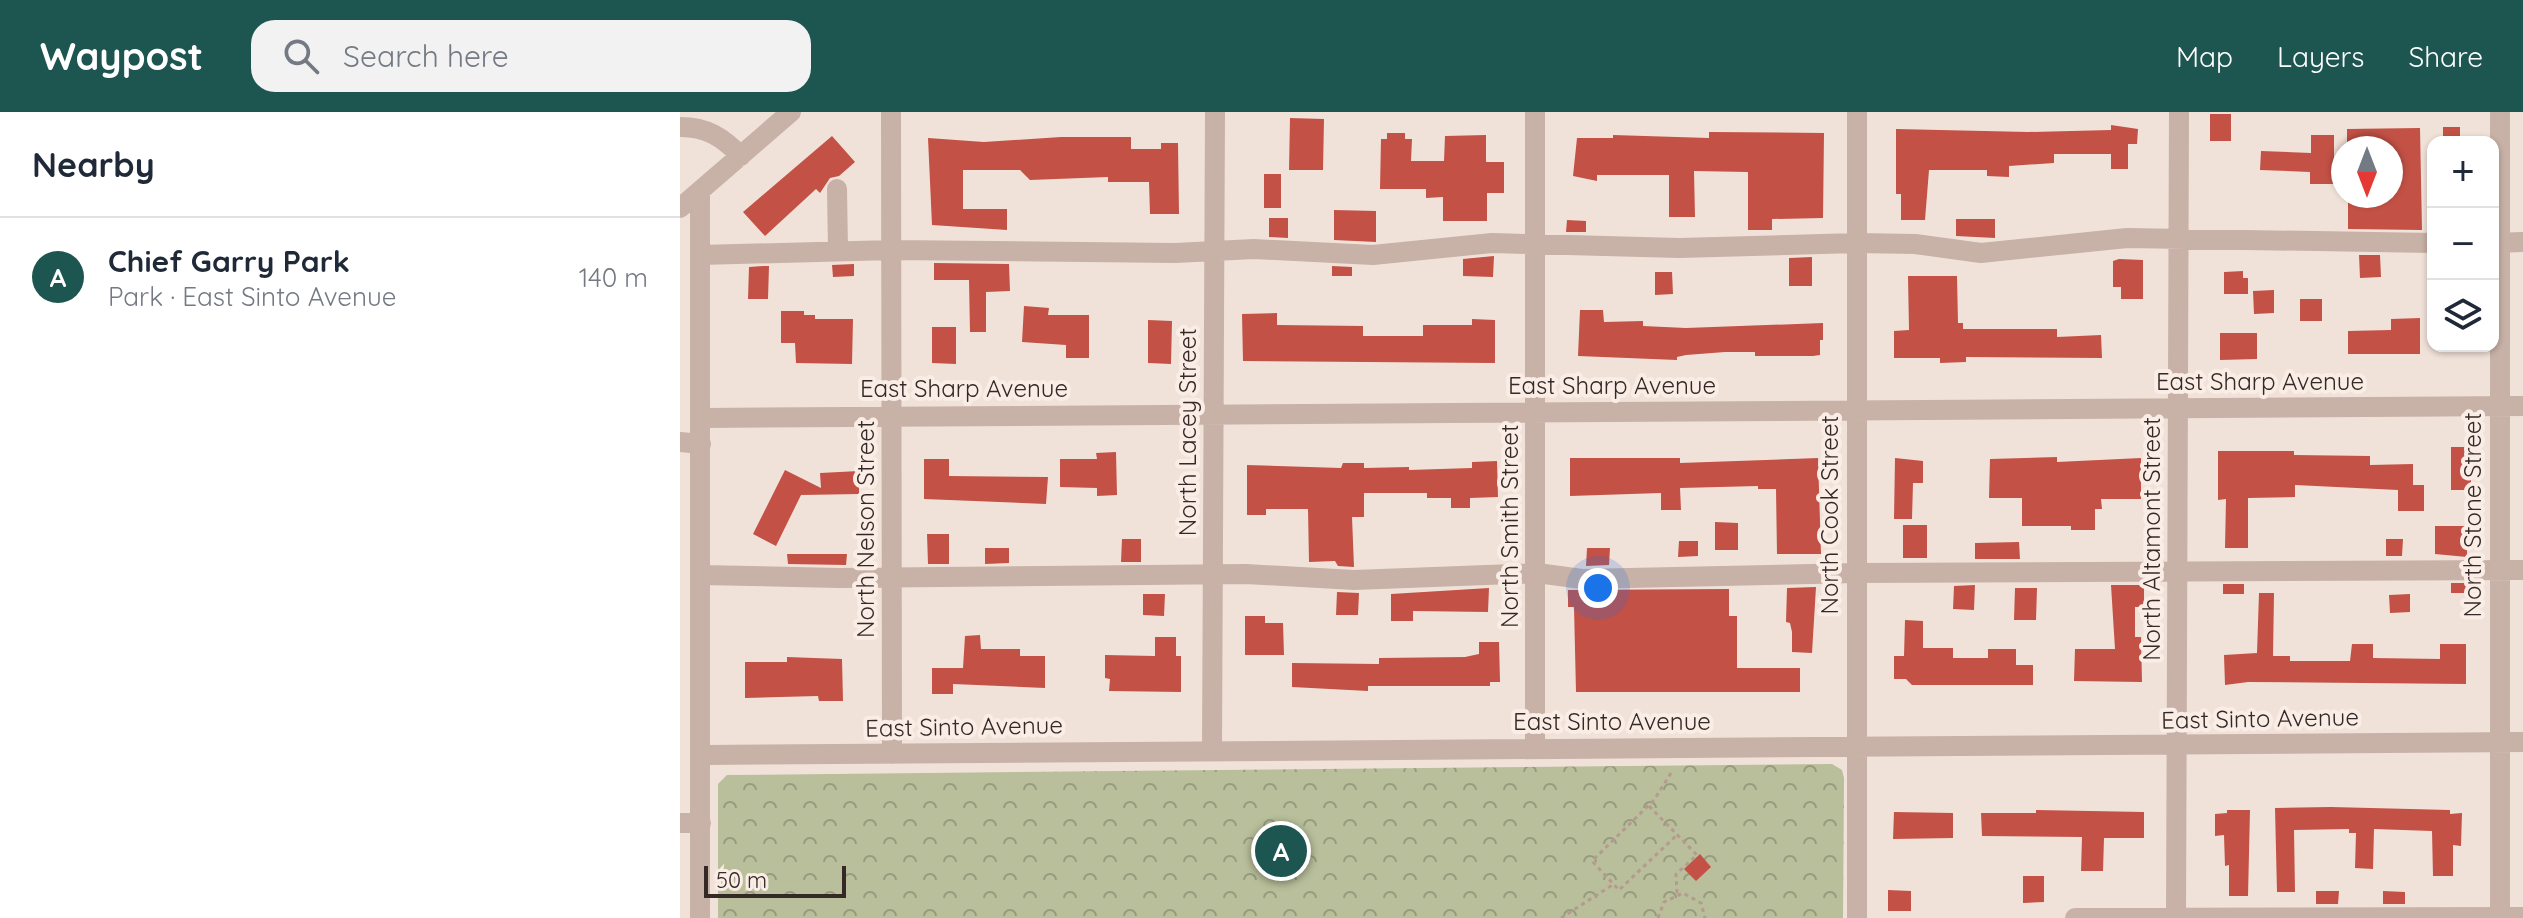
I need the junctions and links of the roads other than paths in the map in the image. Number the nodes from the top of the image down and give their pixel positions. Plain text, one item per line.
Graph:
1 (791, 112) edge
2 (891, 112) edge
3 (1215, 112) edge
4 (1535, 112) edge
5 (1857, 112) edge
6 (2179, 112) edge
7 (2500, 112) edge
8 (680, 127) edge
9 (741, 156) junction
10 (837, 189) dead end
11 (700, 191) junction
12 (680, 208) edge
13 (2498, 208) edge
14 (2179, 239) junction
15 (2523, 242) edge
16 (1856, 243) junction
17 (2427, 243) edge
18 (2499, 243) edge
19 (1536, 245) junction
20 (892, 250) junction
21 (838, 251) junction
22 (1214, 251) junction
23 (700, 255) junction
24 (2498, 280) edge
25 (2500, 406) junction
26 (2523, 406) edge
27 (2179, 409) junction
28 (1856, 411) junction
29 (1535, 412) junction
30 (1215, 413) junction
31 (892, 415) junction
32 (702, 418) junction
33 (680, 442) edge
34 (701, 444) junction
35 (680, 529) edge
36 (701, 529) junction
37 (2178, 569) junction
38 (2500, 570) junction
39 (2523, 570) edge
40 (1537, 573) junction
41 (1855, 573) junction
42 (701, 575) junction
43 (1214, 575) junction
44 (892, 578) junction
45 (2499, 742) junction
46 (2523, 742) edge
47 (1856, 746) junction
48 (2177, 747) junction
49 (1535, 749) junction
50 (1212, 751) junction
51 (892, 754) junction
52 (702, 755) junction
53 (690, 823) edge
54 (2523, 917) edge
55 (700, 918) edge
56 (1857, 918) edge
57 (2075, 918) edge
58 (2176, 918) edge
59 (2500, 918) edge

1 - 9 street
2 - 20 street, North Nelson Street
3 - 22 street, North Lacey Street
4 - 19 street, North Smith Street
5 - 16 street, North Cook Street
6 - 14 street, North Altamont Street
7 - 13 street, North Stone Street
8 - 9 street
9 - 11 street
10 - 21 street
11 - 12 street
11 - 23 street
14 - 16 street
14 - 17 street
14 - 27 street, North Altamont Street
15 - 18 street
16 - 19 street
16 - 28 street, North Cook Street
19 - 22 street
19 - 29 street, North Smith Street
20 - 21 street
20 - 22 street
20 - 31 street, North Nelson Street
21 - 23 street
22 - 30 street, North Lacey Street
23 - 32 street
24 - 25 street, North Stone Street
25 - 26 street, East Sharp Avenue
25 - 27 street, East Sharp Avenue
25 - 38 street, North Stone Street
27 - 28 street, East Sharp Avenue
27 - 37 street, North Altamont Street
28 - 29 street, East Sharp Avenue
28 - 41 street, North Cook Street
29 - 30 street, East Sharp Avenue
29 - 40 street, North Smith Street
30 - 31 street, East Sharp Avenue
30 - 43 street, North Lacey Street
31 - 32 street, East Sharp Avenue
31 - 44 street, North Nelson Street
32 - 34 street
33 - 34 street
34 - 36 street
35 - 36 street
36 - 42 street
37 - 38 street
37 - 41 street
37 - 48 street, North Altamont Street
38 - 39 street
38 - 45 street, North Stone Street
40 - 41 street
40 - 43 street
40 - 49 street, North Smith Street
41 - 47 street, North Cook Street
42 - 44 street
42 - 52 street
43 - 44 street
43 - 50 street, North Lacey Street
44 - 51 street, North Nelson Street
45 - 46 street, East Sinto Avenue
45 - 48 street, East Sinto Avenue
45 - 59 street, North Stone Street
47 - 48 street, East Sinto Avenue
47 - 49 street, East Sinto Avenue
47 - 56 street, North Cook Street
48 - 58 street, North Altamont Street
49 - 50 street, East Sinto Avenue
50 - 51 street, East Sinto Avenue
51 - 52 street, East Sinto Avenue
52 - 53 street
53 - 55 street
54 - 59 street
57 - 58 street
58 - 59 street

